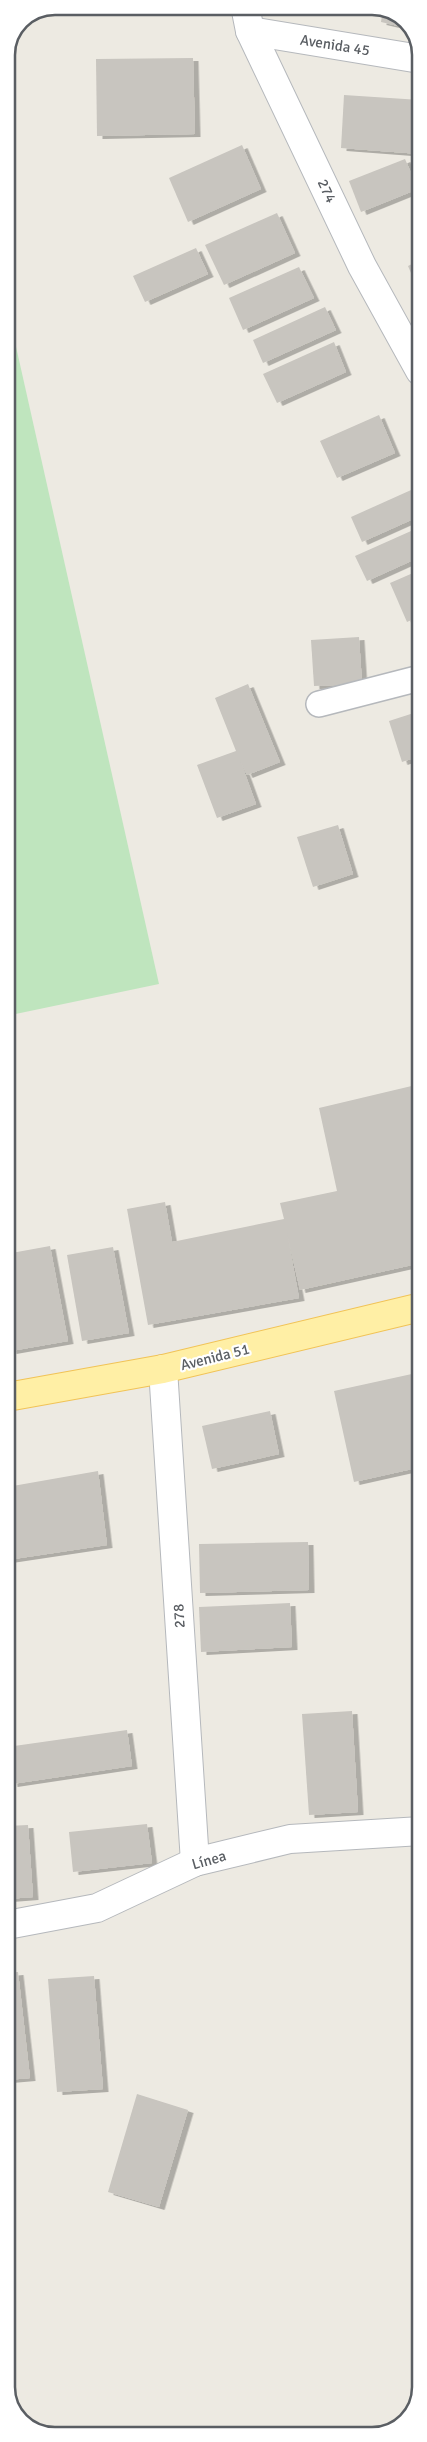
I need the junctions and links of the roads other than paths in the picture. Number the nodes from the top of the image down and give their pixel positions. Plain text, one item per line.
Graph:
1 (248, 19) edge
2 (412, 56) edge
3 (412, 357) edge
4 (412, 680) edge
5 (319, 704) dead end
6 (412, 1310) edge
7 (163, 1370) junction
8 (15, 1395) edge
9 (412, 1832) edge
10 (195, 1862) junction
11 (15, 1923) edge

1 - 2 street, Avenida 45
1 - 3 street, 274
4 - 5 lane
6 - 7 main road, Avenida 51
7 - 8 main road, Avenida 51
7 - 10 street, 278
9 - 10 street, Línea
10 - 11 street, Línea

